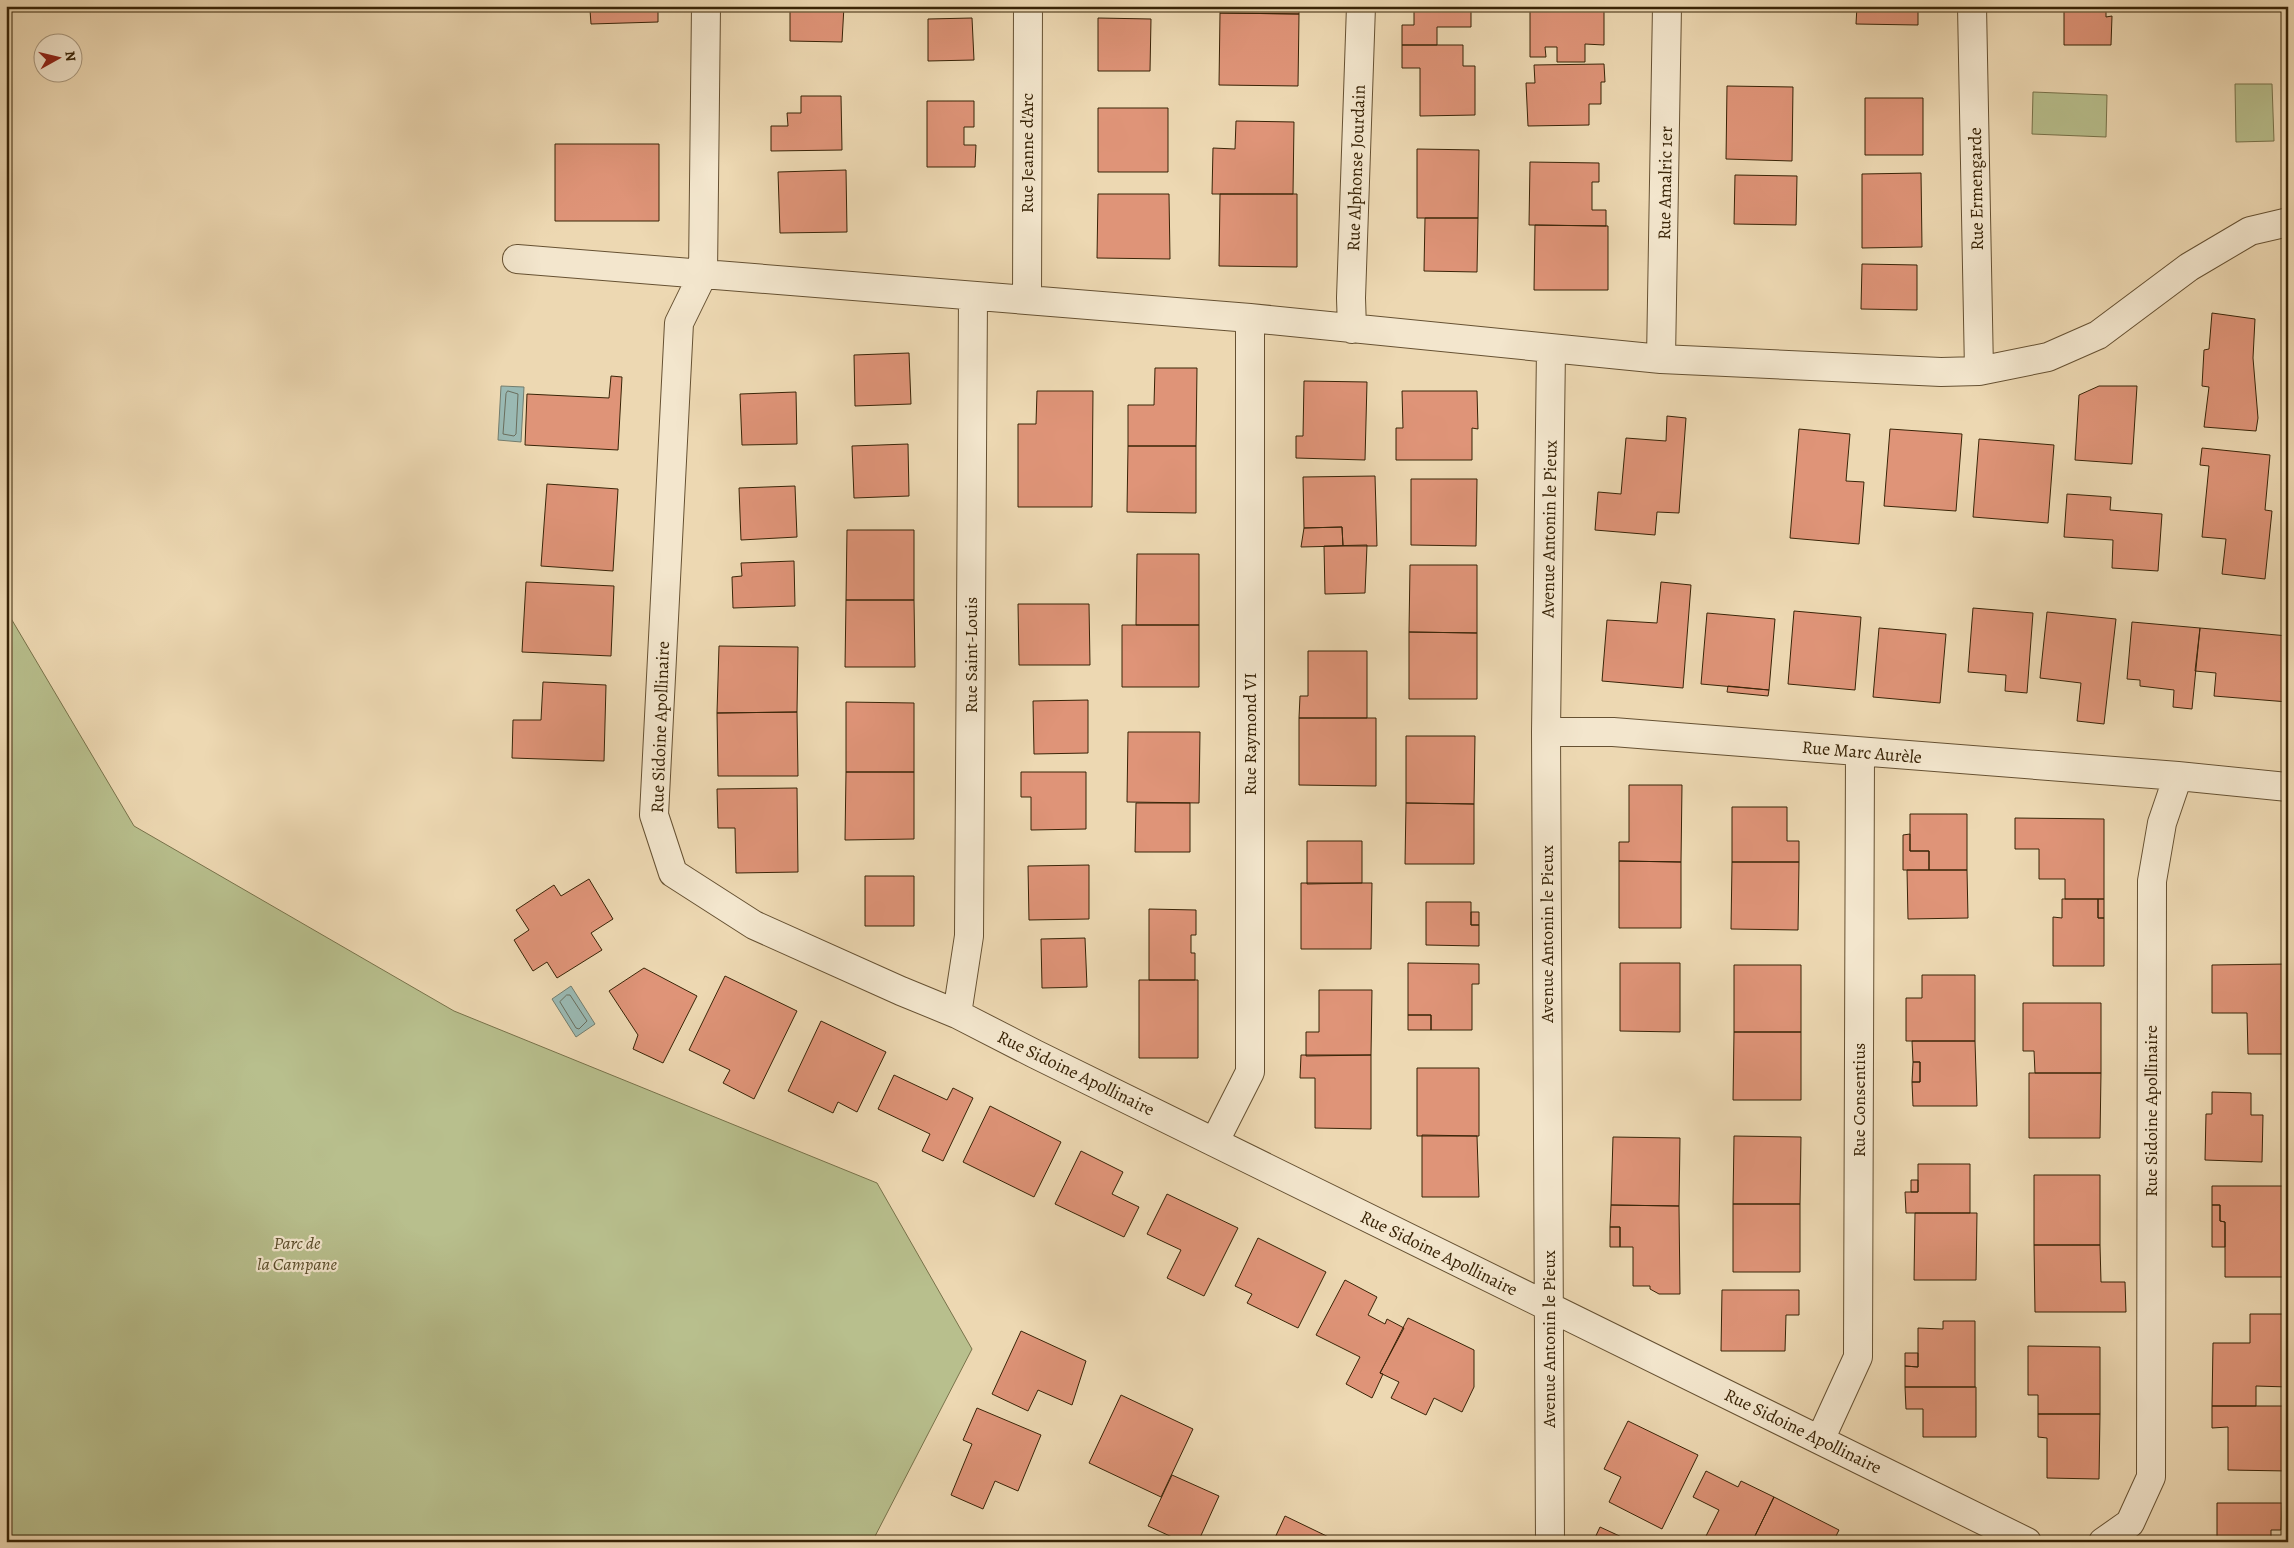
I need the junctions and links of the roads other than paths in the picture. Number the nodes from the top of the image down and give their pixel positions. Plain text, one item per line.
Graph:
1 (706, 6) edge
2 (1028, 6) edge
3 (1361, 6) edge
4 (1668, 6) edge
5 (1972, 6) edge
6 (2288, 222) edge
7 (516, 259) dead end
8 (703, 274) junction
9 (973, 296) junction
10 (1027, 300) junction
11 (1250, 318) junction
12 (1352, 329) junction
13 (1551, 349) junction
14 (1661, 359) junction
15 (1979, 371) junction
16 (1546, 732) junction
17 (1860, 752) junction
18 (2178, 776) junction
19 (2288, 787) edge
20 (957, 1014) junction
21 (1215, 1141) junction
22 (1548, 1307) junction
23 (1820, 1440) junction
24 (1550, 1531) edge
25 (2027, 1542) edge
26 (2104, 1542) edge

1 - 8 street
2 - 10 street, Rue Jeanne d'Arc
3 - 12 street, Rue Alphonse Jourdain
4 - 14 street, Rue Amalric 1er
5 - 15 street, Rue Ermengarde
6 - 15 street
7 - 8 street
8 - 9 street
8 - 20 street, Rue Sidoine Apollinaire
9 - 10 street
9 - 20 street, Rue Saint-Louis
10 - 11 street
11 - 12 street
11 - 21 street, Rue Raymond VI
12 - 13 street
13 - 14 street
13 - 16 street, Avenue Antonin le Pieux
14 - 15 street
16 - 17 street, Rue Marc Aurèle
16 - 22 street, Avenue Antonin le Pieux
17 - 18 street, Rue Marc Aurèle
17 - 23 street, Rue Consentius
18 - 19 street
18 - 26 street, Rue Sidoine Apollinaire
20 - 21 street, Rue Sidoine Apollinaire
21 - 22 street, Rue Sidoine Apollinaire
22 - 23 street, Rue Sidoine Apollinaire
22 - 24 street, Avenue Antonin le Pieux
23 - 25 street, Rue Sidoine Apollinaire

